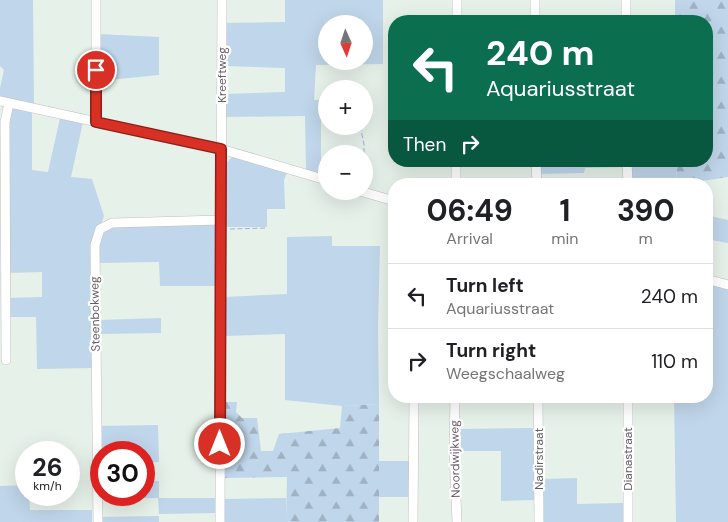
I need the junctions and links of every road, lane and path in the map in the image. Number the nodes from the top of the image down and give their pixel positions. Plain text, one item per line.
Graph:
1 (96, 0) edge
2 (222, 0) edge
3 (458, 0) edge
4 (535, 0) edge
5 (626, 0) edge
6 (457, 15) edge
7 (536, 15) edge
8 (626, 15) edge
9 (4, 102) edge
10 (96, 122) junction
11 (221, 149) junction
12 (318, 178) edge
13 (373, 195) edge
14 (388, 199) edge
15 (221, 224) junction
16 (267, 228) dead end
17 (713, 282) edge
18 (728, 285) edge
19 (6, 360) dead end
20 (414, 403) edge
21 (455, 403) edge
22 (538, 403) edge
23 (628, 403) edge
24 (98, 522) edge
25 (220, 522) edge
26 (413, 522) edge
27 (458, 522) edge
28 (539, 522) edge
29 (628, 522) edge

1 - 10 street
2 - 11 street, Kreeftweg
3 - 6 street
4 - 7 street
5 - 8 street
9 - 10 street
9 - 19 street
10 - 11 street
11 - 12 street
11 - 15 street, Kreeftweg
13 - 14 street
15 - 16 path
15 - 24 street, Steenbokweg
15 - 25 street, Kreeftweg
17 - 18 street
20 - 26 street
21 - 27 street, Noordwijkweg
22 - 28 street, Nadirstraat
23 - 29 street, Dianastraat

